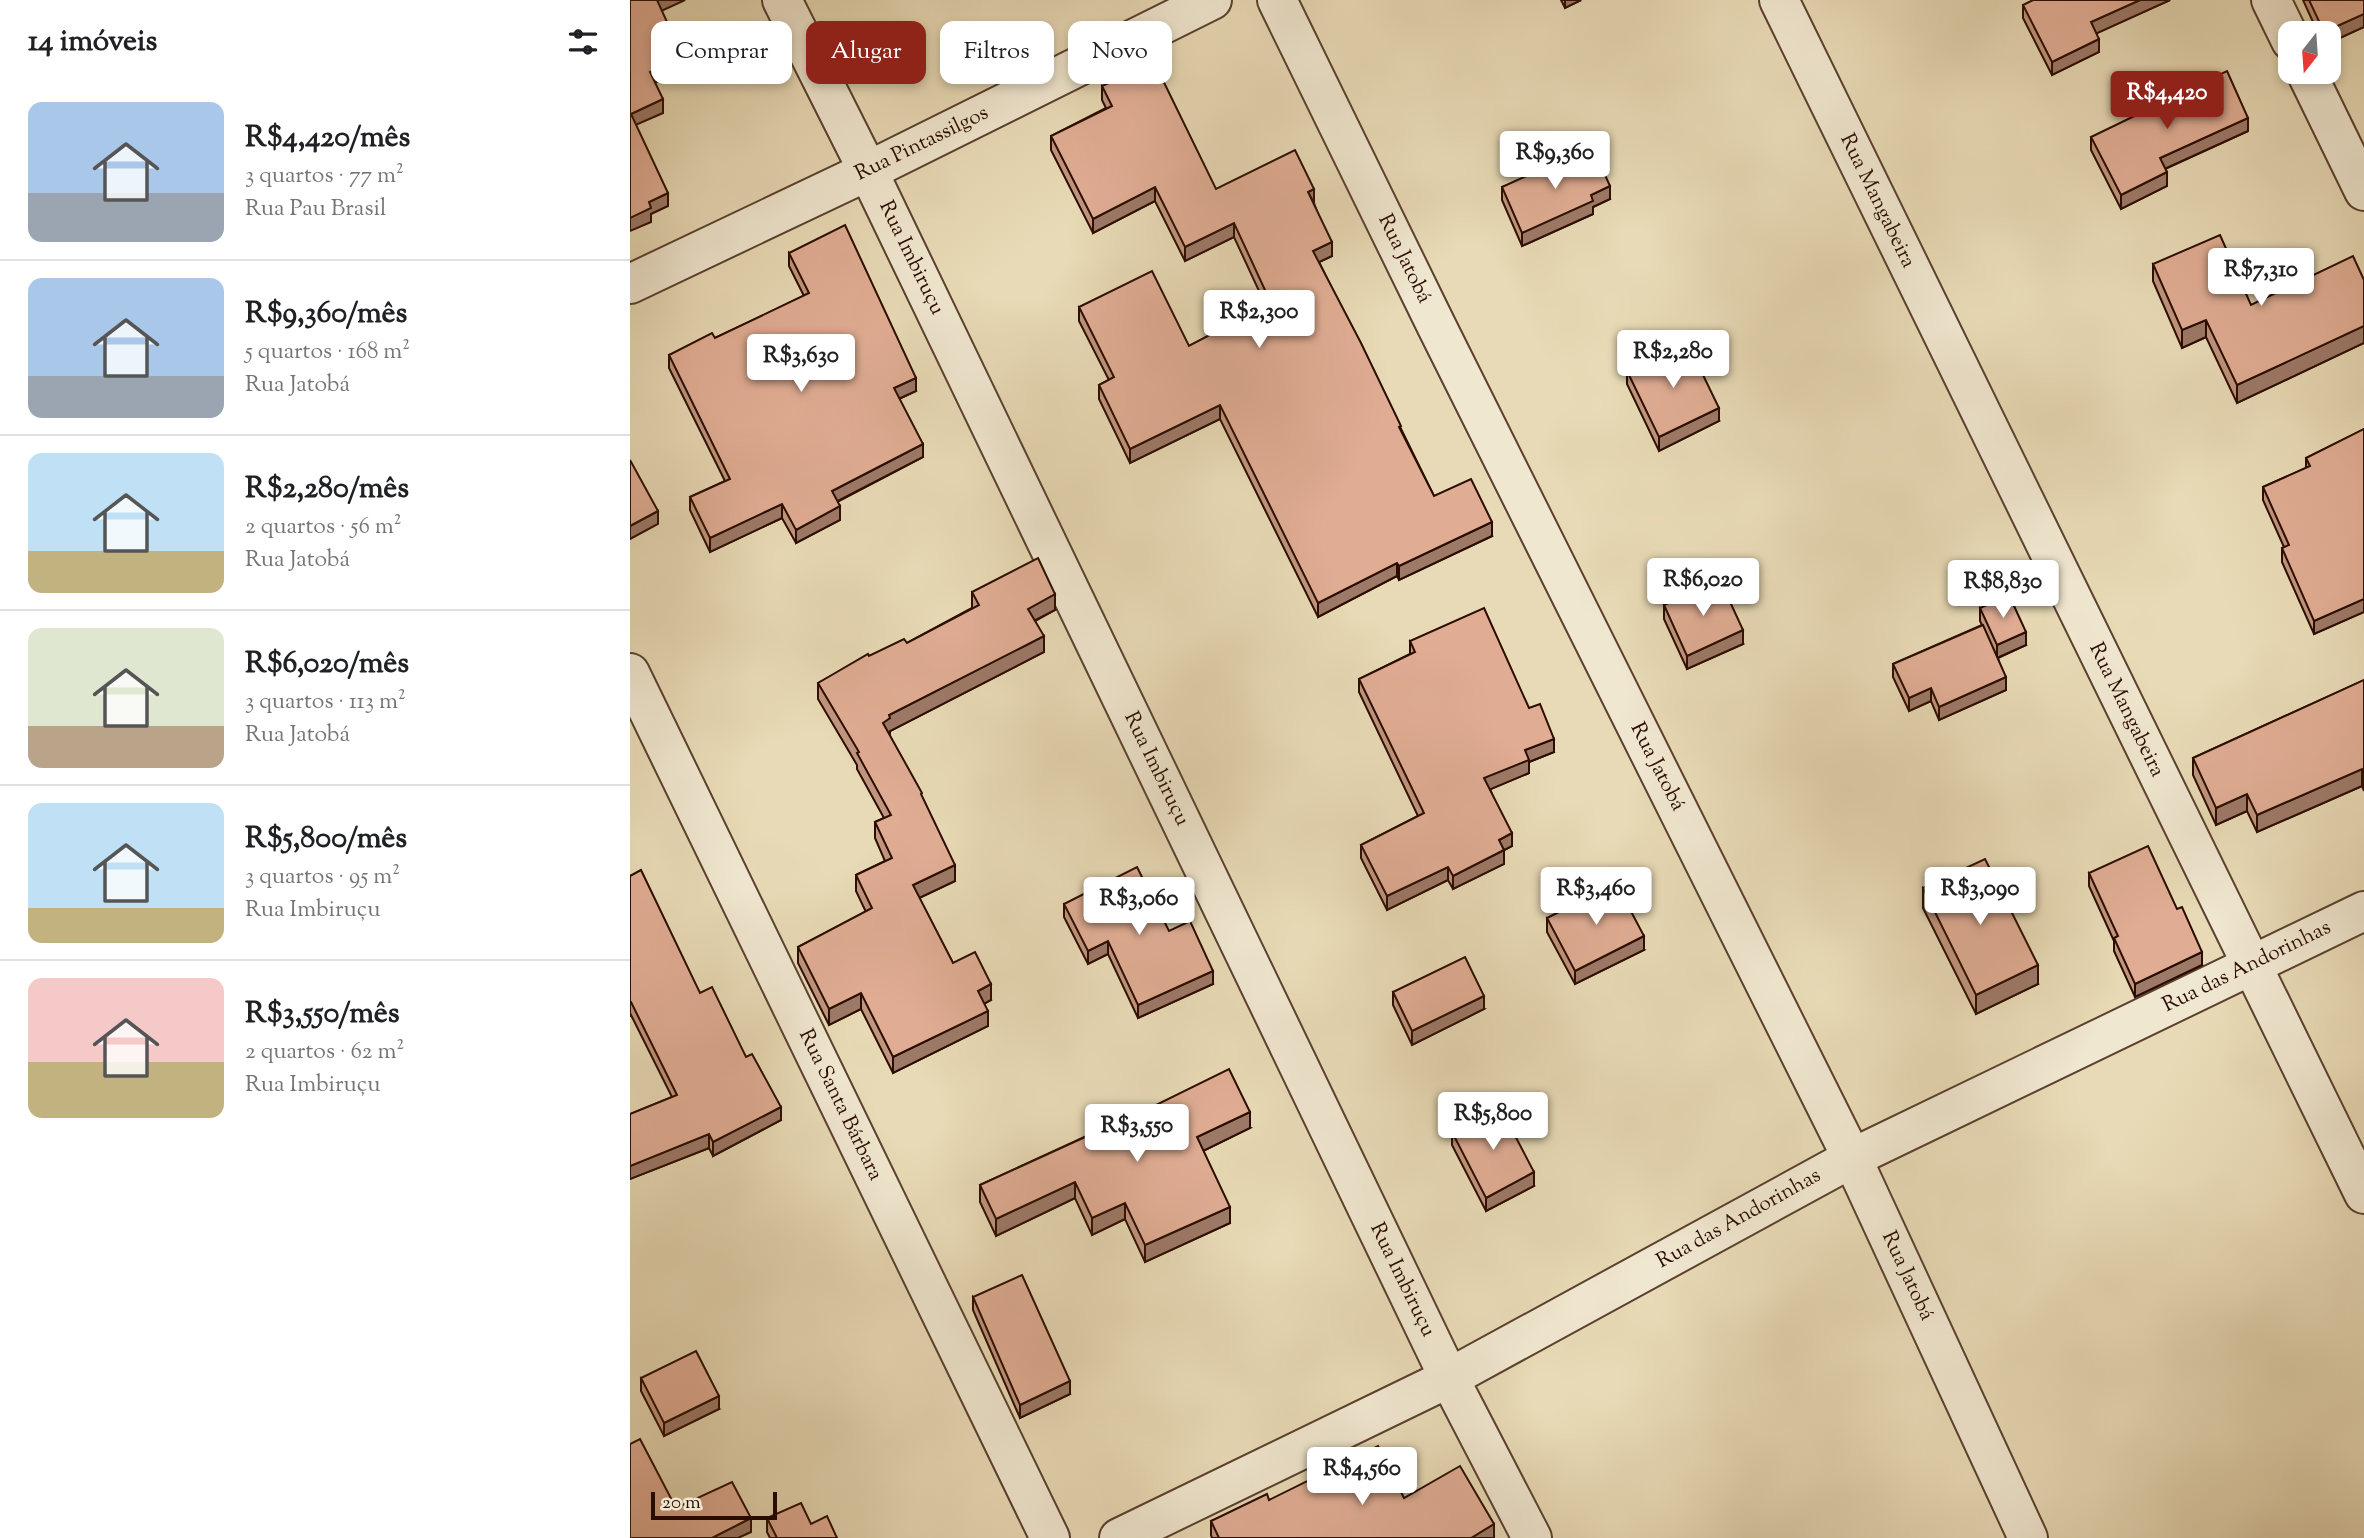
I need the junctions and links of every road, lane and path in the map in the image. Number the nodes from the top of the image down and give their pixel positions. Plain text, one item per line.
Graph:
1 (782, 0) edge
2 (1212, 0) edge
3 (1277, 0) edge
4 (1779, 0) edge
5 (2271, 0) edge
6 (2281, 21) edge
7 (2312, 84) edge
8 (869, 171) junction
9 (2364, 191) edge
10 (630, 285) edge
11 (630, 673) edge
12 (2364, 911) edge
13 (2251, 966) junction
14 (1852, 1158) junction
15 (2364, 1194) edge
16 (1449, 1378) junction
17 (1050, 1538) edge
18 (1119, 1538) edge
19 (1532, 1538) edge
20 (2028, 1538) edge

1 - 8 street, Rua Imbiruçu
2 - 8 street, Rua Pintassilgos
3 - 14 street, Rua Jatobá
4 - 13 street, Rua Mangabeira
5 - 6 street
7 - 9 street
8 - 10 street, Rua Pintassilgos
8 - 16 street, Rua Imbiruçu
11 - 17 street, Rua Santa Bárbara
12 - 13 street, Rua das Andorinhas
13 - 14 street, Rua das Andorinhas
13 - 15 street, Rua Mangabeira
14 - 16 street, Rua das Andorinhas
14 - 20 street, Rua Jatobá
16 - 18 street, Rua das Andorinhas
16 - 19 street, Rua Imbiruçu

